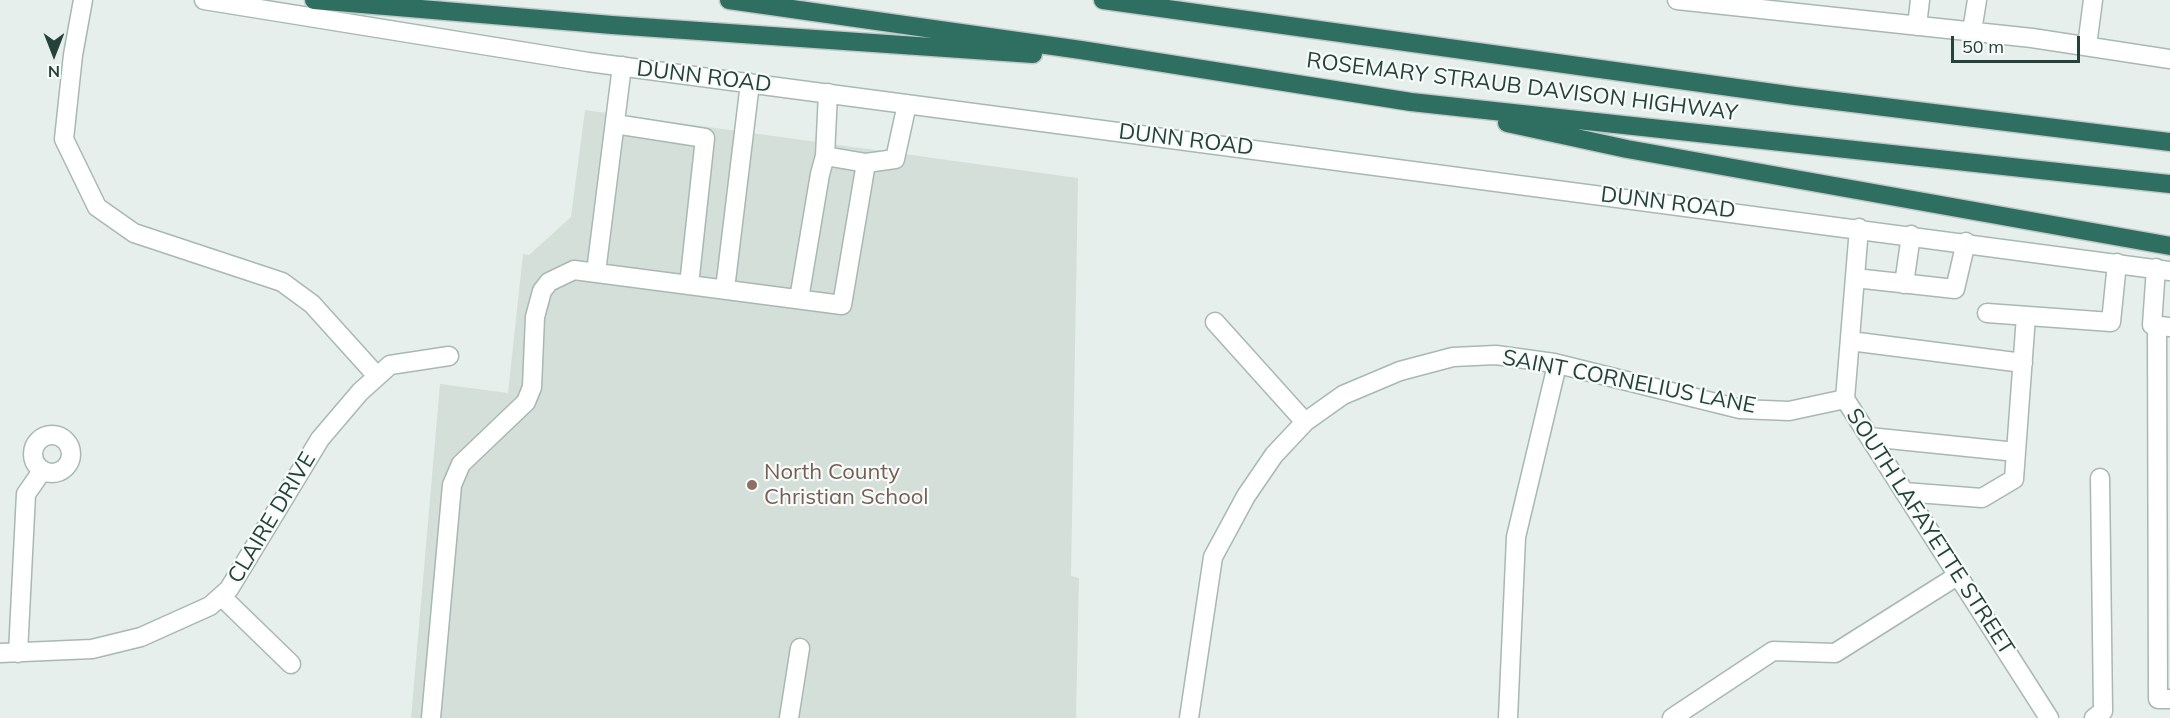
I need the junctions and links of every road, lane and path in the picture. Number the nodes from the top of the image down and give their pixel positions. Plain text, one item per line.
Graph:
1 (83, 0) edge
2 (204, 0) edge
3 (314, 0) edge
4 (729, 0) edge
5 (1103, 0) edge
6 (1120, 0) edge
7 (1677, 0) edge
8 (1920, 0) edge
9 (1977, 0) edge
10 (2093, 0) edge
11 (1711, 2) edge
12 (1147, 5) junction
13 (1917, 26) junction
14 (1972, 32) junction
15 (2087, 46) junction
16 (1081, 50) junction
17 (2170, 58) edge
18 (622, 66) junction
19 (750, 83) junction
20 (828, 93) junction
21 (1411, 102) junction
22 (907, 104) junction
23 (615, 124) junction
24 (2170, 142) edge
25 (825, 156) junction
26 (866, 163) junction
27 (2170, 184) edge
28 (1859, 228) junction
29 (1911, 235) junction
30 (1966, 242) junction
31 (2170, 246) edge
32 (2117, 263) junction
33 (2163, 269) edge
34 (596, 273) junction
35 (1855, 278) junction
36 (1904, 284) junction
37 (688, 285) junction
38 (725, 289) junction
39 (799, 299) junction
40 (1987, 313) dead end
41 (2026, 316) junction
42 (1215, 322) dead end
43 (2164, 326) edge
44 (1850, 341) junction
45 (449, 356) dead end
46 (2023, 363) junction
47 (1557, 365) junction
48 (378, 376) junction
49 (1845, 399) junction
50 (1305, 422) junction
51 (1869, 437) junction
52 (2016, 452) junction
53 (42, 471) dead end
54 (2100, 478) dead end
55 (1904, 492) junction
56 (1957, 576) junction
57 (221, 596) junction
58 (800, 648) dead end
59 (9, 653) edge
60 (291, 664) dead end
61 (2170, 699) edge
62 (431, 718) edge
63 (789, 718) edge
64 (1189, 718) edge
65 (1508, 718) edge
66 (1672, 718) edge
67 (2049, 718) edge
68 (2094, 718) edge

1 - 48 street
2 - 18 street, DUNN ROAD
3 - 16 highway
4 - 16 highway, ROSEMARY STRAUB DAVISON HIGHWAY
5 - 12 highway, ROSEMARY STRAUB DAVISON HIGHWAY
6 - 12 highway
7 - 11 street
8 - 13 street
9 - 14 street
10 - 15 street
11 - 13 street
12 - 24 highway, ROSEMARY STRAUB DAVISON HIGHWAY
13 - 14 street
14 - 15 street
15 - 17 street
16 - 21 highway, ROSEMARY STRAUB DAVISON HIGHWAY
18 - 19 street, DUNN ROAD
18 - 23 street
19 - 20 street, DUNN ROAD
19 - 38 street
20 - 22 street, DUNN ROAD
20 - 25 street
21 - 27 highway, ROSEMARY STRAUB DAVISON HIGHWAY
21 - 31 highway
22 - 26 street
22 - 28 street, DUNN ROAD
23 - 34 street
23 - 37 street
25 - 26 street
25 - 39 street
26 - 39 street
28 - 29 street, DUNN ROAD
28 - 35 street, SOUTH LAFAYETTE STREET
29 - 30 street, DUNN ROAD
29 - 36 street
30 - 32 street, DUNN ROAD
30 - 36 street
32 - 33 street, DUNN ROAD
32 - 41 street
33 - 43 street
34 - 37 street
34 - 62 street
35 - 36 street
35 - 44 street, SOUTH LAFAYETTE STREET
37 - 38 street
38 - 39 street
40 - 41 street
41 - 46 street
42 - 50 street
43 - 61 street
44 - 46 street
44 - 49 street, SOUTH LAFAYETTE STREET
45 - 48 street, CLAIRE DRIVE
46 - 52 street
47 - 49 street, SAINT CORNELIUS LANE
47 - 50 street, SAINT CORNELIUS LANE
47 - 65 street
48 - 57 street, CLAIRE DRIVE
49 - 51 street, SOUTH LAFAYETTE STREET
50 - 64 street, SAINT CORNELIUS LANE
51 - 52 street
51 - 55 street, SOUTH LAFAYETTE STREET
52 - 55 street
53 - 59 street
54 - 68 street
55 - 56 street, SOUTH LAFAYETTE STREET
56 - 66 street
56 - 67 street, SOUTH LAFAYETTE STREET
57 - 59 street, CLAIRE DRIVE
57 - 60 street
58 - 63 street

